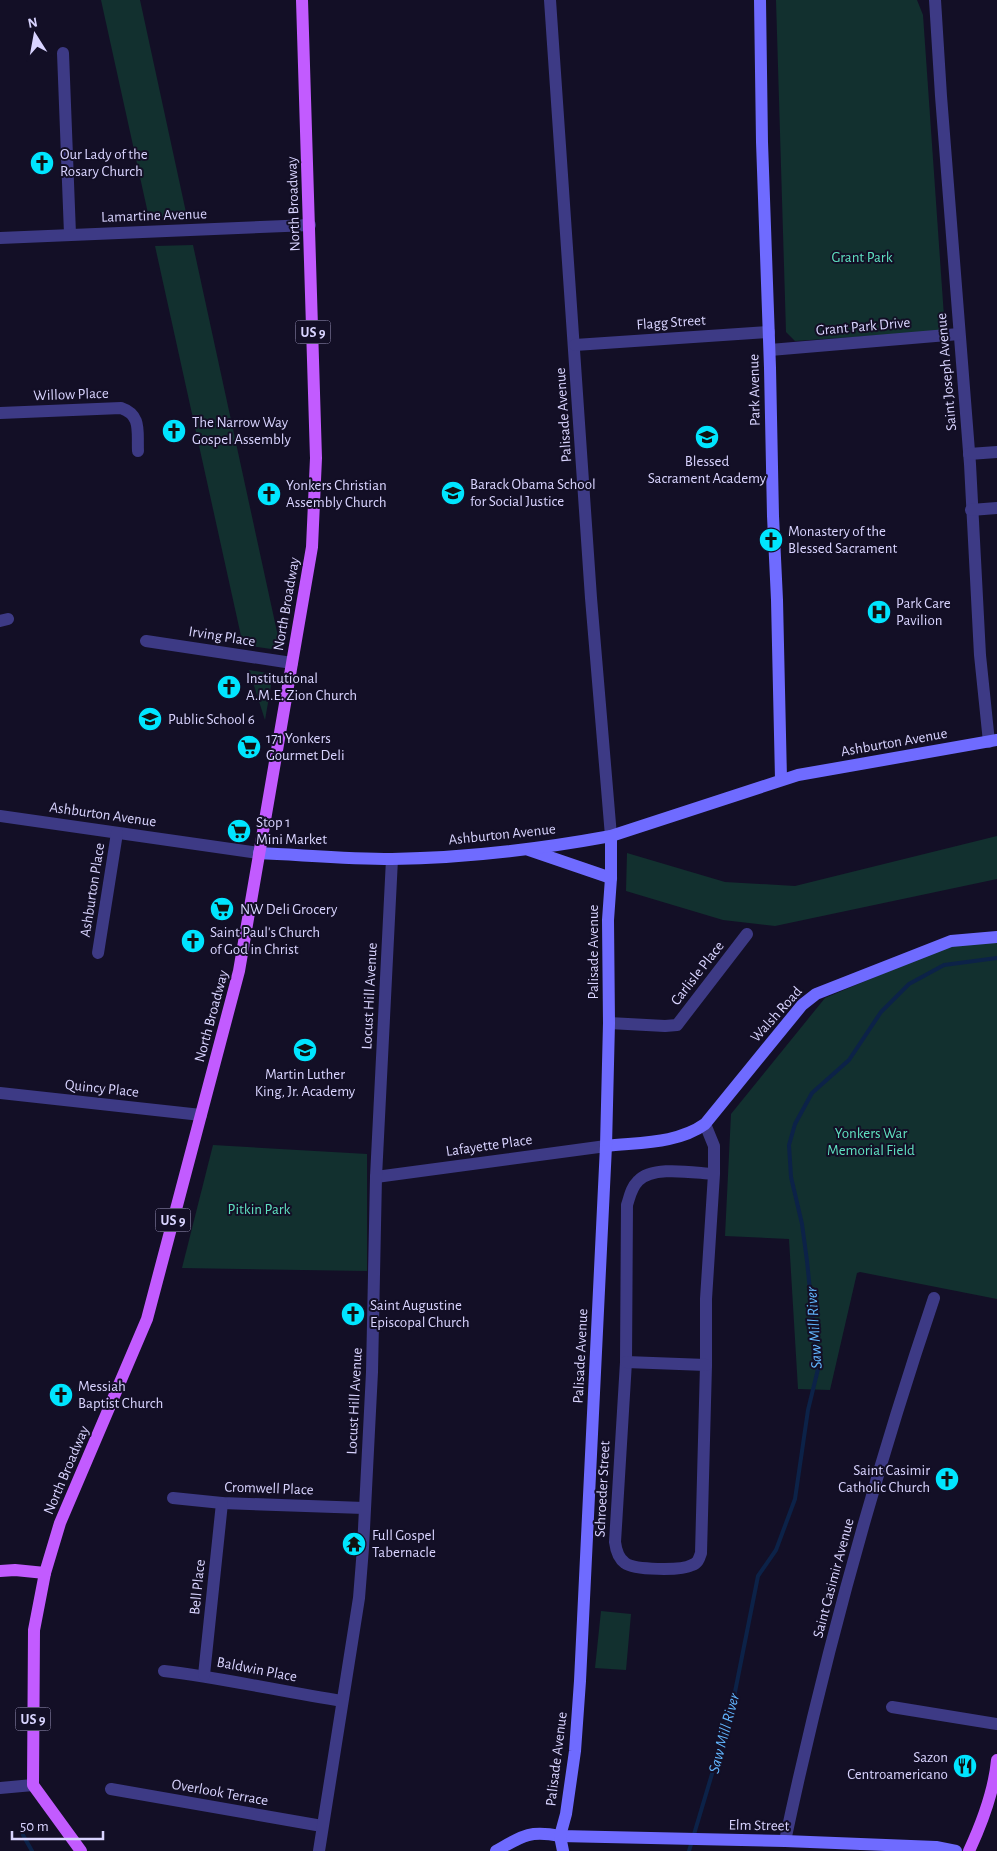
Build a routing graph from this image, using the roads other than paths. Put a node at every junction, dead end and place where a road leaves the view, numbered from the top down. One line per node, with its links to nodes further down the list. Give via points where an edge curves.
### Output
1 (302, 0): 6 (main road, North Broadway / US 9)
2 (550, 0): 11 (street, Palisade Avenue)
3 (760, 0): 9 (street, Park Avenue)
4 (935, 0): 10 (street, Saint Joseph Avenue)
5 (63, 53): 7 (street)
6 (310, 225): 7 (street, Lamartine Avenue); 20 (main road, North Broadway / US 9, via 315,517)
7 (70, 234): 8 (street, Lamartine Avenue)
8 (0, 238)
9 (769, 332): 11 (street, Flagg Street); 12 (street, Park Avenue)
10 (959, 334): 12 (street, Grant Park Drive); 16 (street, Saint Joseph Avenue)
11 (575, 345): 25 (street, Palisade Avenue)
12 (770, 350): 22 (street, Park Avenue)
13 (0, 413): 14 (street, Willow Place, via 121,408 136,417)
14 (138, 451)
15 (997, 452): 16 (street)
16 (968, 454): 18 (street, Saint Joseph Avenue)
17 (997, 508): 18 (street)
18 (971, 510): 21 (street, Saint Joseph Avenue, via 980,655)
19 (146, 641): 20 (street, Irving Place)
20 (292, 663): 27 (main road, North Broadway / US 9)
21 (993, 741): 22 (street, Ashburton Avenue)
22 (781, 779): 25 (street, Ashburton Avenue)
23 (0, 816): 24 (street, Ashburton Avenue)
24 (117, 833): 27 (street, Ashburton Avenue); 32 (street, Ashburton Place)
25 (612, 836): 26 (street, Ashburton Avenue); 29 (street, Palisade Avenue)
26 (527, 849): 28 (street, Ashburton Avenue); 29 (street)
27 (259, 853): 28 (street, Ashburton Avenue); 35 (main road, North Broadway / US 9, via 239,971)
28 (392, 859): 39 (street, Locust Hill Avenue)
29 (611, 878): 33 (street, Palisade Avenue)
30 (747, 934): 33 (street, Carlisle Place, via 677,1025)
31 (997, 937): 36 (street, Walsh Road, via 951,941 816,994 802,1005)
32 (98, 953)
33 (609, 1023): 37 (street, Palisade Avenue)
34 (0, 1093): 35 (street, Quincy Place)
35 (201, 1115): 47 (main road, North Broadway / US 9, via 148,1319 60,1524)
36 (705, 1124): 37 (street, Walsh Road, via 678,1138); 38 (street, Schroeder Street, via 714,1146)
37 (606, 1146): 39 (street, Lafayette Place); 58 (street, Palisade Avenue, via 580,1681 575,1751)
38 (714, 1174): 41 (street, Schroeder Street, via 650,1173 639,1179 631,1190 627,1205); 42 (street, Schroeder Street, via 706,1298)
39 (376, 1177): 45 (street, Locust Hill Avenue, via 372,1372)
40 (934, 1298): 59 (street, Saint Casimir Avenue, via 855,1556)
41 (626, 1362): 42 (street); 42 (street, Schroeder Street, via 615,1542 621,1560 626,1565 640,1567 691,1566 701,1553)
42 (706, 1365)
43 (173, 1498): 44 (street, Cromwell Place)
44 (222, 1503): 45 (street, Cromwell Place); 49 (street, Bell Place)
45 (364, 1508): 50 (street, Locust Hill Avenue, via 359,1598)
46 (0, 1571): 47 (main road)
47 (45, 1573): 54 (main road, North Broadway / US 9, via 34,1630)
48 (164, 1671): 49 (street, Baldwin Place)
49 (204, 1675): 50 (street, Baldwin Place)
50 (342, 1701): 57 (street, Locust Hill Avenue)
51 (892, 1707): 52 (street)
52 (997, 1724)
53 (997, 1760): 65 (main road, via 982,1820)
54 (33, 1785): 55 (street); 60 (main road)
55 (0, 1788)
56 (111, 1789): 57 (street, Overlook Terrace)
57 (322, 1826): 61 (street, Locust Hill Avenue)
58 (560, 1836): 59 (street, Elm Street); 62 (street, via 542,1832 522,1836); 63 (street)
59 (785, 1841): 64 (street, Elm Street, via 936,1847)
60 (81, 1851)
61 (319, 1851)
62 (496, 1851)
63 (564, 1851)
64 (956, 1851)
65 (970, 1851)

